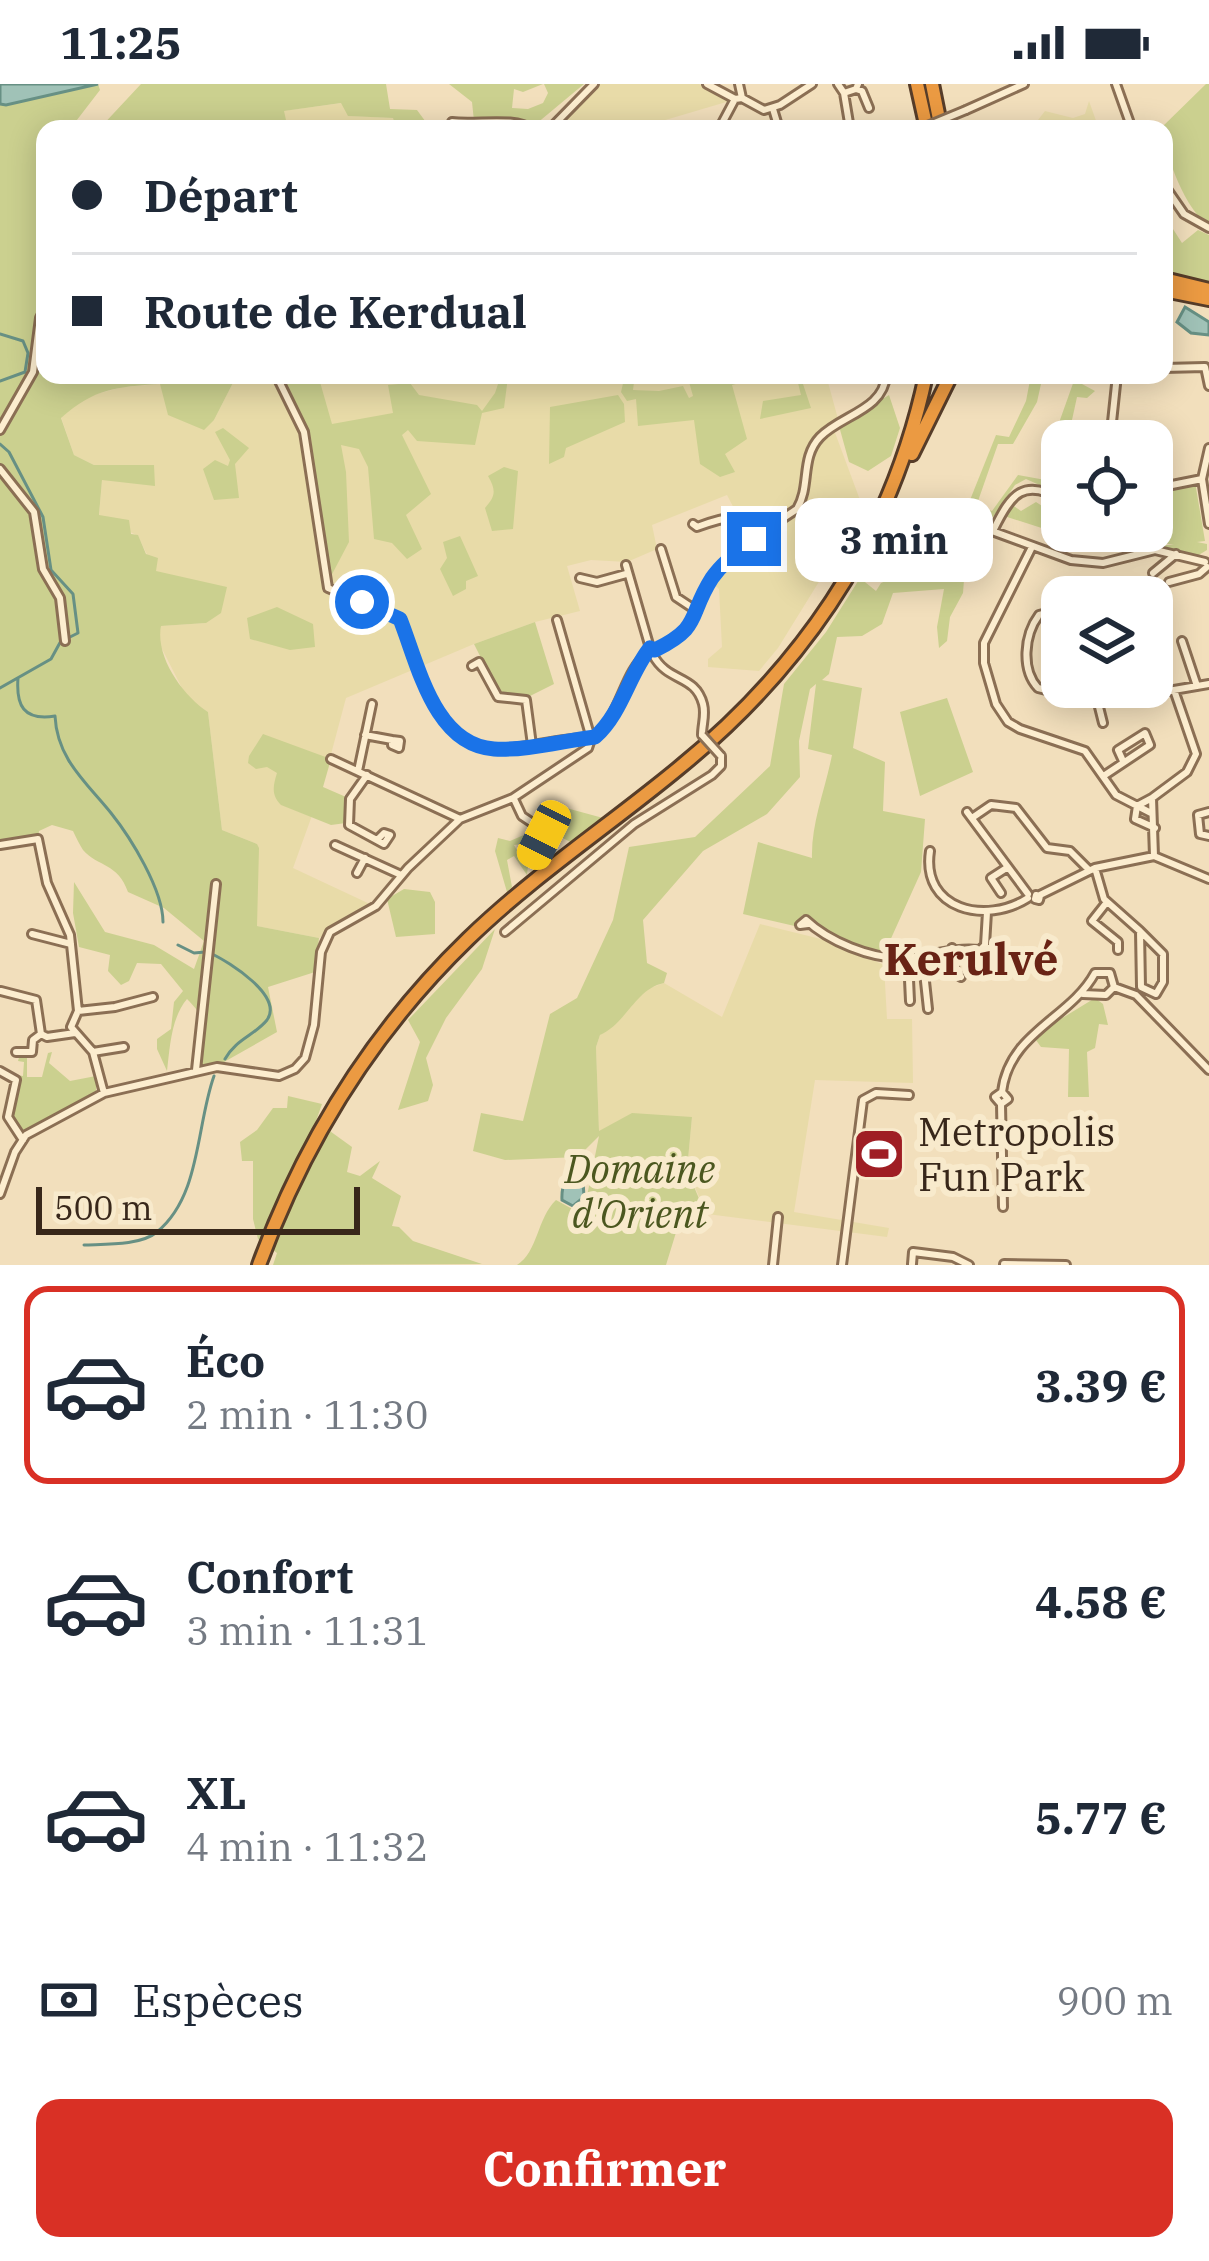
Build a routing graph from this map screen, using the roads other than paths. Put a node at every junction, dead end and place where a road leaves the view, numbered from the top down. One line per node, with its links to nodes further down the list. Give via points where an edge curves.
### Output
1 (594, 84): 15 (street)
2 (707, 84): 12 (street)
3 (739, 84): 12 (street)
4 (812, 84): 14 (street)
5 (838, 84): 11 (street)
6 (921, 84): 19 (highway); 20 (highway)
7 (1024, 84): 10 (street)
8 (1116, 84): 22 (street)
9 (857, 86): 11 (street); 13 (street)
10 (1012, 87): 21 (street, bridge)
11 (844, 93): 18 (street)
12 (739, 99): 14 (street); 16 (street)
13 (869, 107)
14 (773, 109): 17 (street)
15 (559, 120)
16 (724, 120)
17 (776, 120)
18 (848, 120)
19 (927, 120)
20 (927, 120)
21 (946, 120)
22 (1129, 120)
23 (1173, 198): 24 (street)
24 (1209, 228)
25 (1173, 287): 26 (highway)
26 (1207, 292)
27 (36, 350): 37 (street, via 33,373)
28 (1173, 368): 35 (street, via 1204,367)
29 (280, 384): 78 (street, via 306,441 328,588 400,619 438,713 466,739 494,749)
30 (885, 384): 44 (street, via 878,399 812,447)
31 (926, 384): 144 (highway, via 884,508 802,647 729,725 514,897 422,987 331,1112)
32 (927, 384): 39 (highway)
33 (947, 384): 39 (highway)
34 (1116, 384): 36 (street)
35 (1209, 386)
36 (1112, 420)
37 (1, 429)
38 (1209, 450): 41 (street)
39 (912, 454): 144 (highway, via 857,575 782,681 717,746 508,911 407,1015 329,1128)
40 (0, 469): 64 (street, via 34,512)
41 (1202, 479): 42 (street); 45 (street)
42 (1173, 485)
43 (1041, 490): 49 (street, via 1022,491)
44 (797, 508): 46 (street); 49 (street, bridge)
45 (1208, 511): 48 (street)
46 (782, 519): 47 (street, via 760,514); 61 (street, via 723,564)
47 (693, 524)
48 (1209, 524)
49 (994, 529): 50 (street)
50 (1032, 547): 52 (street); 82 (street, via 984,644 991,692 1008,722 1085,752)
51 (662, 549): 61 (street, via 676,597)
52 (1041, 549)
53 (1050, 552): 54 (street, via 1087,562)
54 (1143, 552)
55 (1165, 552): 56 (street)
56 (1176, 554): 57 (street); 58 (street)
57 (1208, 563): 60 (street)
58 (1153, 573)
59 (580, 578): 66 (street, via 597,582 626,570)
60 (1173, 581)
61 (698, 610): 66 (street, via 686,633)
62 (1041, 615): 70 (street, via 1028,635 1028,672)
63 (557, 620): 76 (street)
64 (65, 641)
65 (1182, 641): 69 (street)
66 (651, 651): 76 (street, via 609,724); 109 (street, bridge, via 664,672 699,694 702,735 721,766 634,824)
67 (472, 666): 78 (street, via 479,662 498,698 526,700)
68 (1209, 684): 69 (street)
69 (1197, 686): 71 (street)
70 (1041, 689)
71 (1174, 690): 84 (street, via 1195,760)
72 (372, 704): 75 (street)
73 (1099, 708): 74 (street)
74 (1102, 723)
75 (365, 735): 77 (street); 81 (street)
76 (591, 738): 78 (street); 83 (street, via 588,748)
77 (392, 740)
78 (532, 746)
79 (1150, 746): 82 (street, via 1145,734 1118,750 1123,761)
80 (331, 759): 81 (street)
81 (363, 773): 88 (street); 91 (street, via 349,825)
82 (1105, 775): 85 (street, via 1116,795)
83 (513, 798): 88 (street); 97 (street, via 544,835)
84 (1152, 798): 85 (street); 87 (street)
85 (1137, 806): 87 (street); 89 (street, via 1135,819)
86 (1209, 812): 90 (street, via 1198,815 1200,834)
87 (1151, 813): 89 (street)
88 (460, 818): 101 (street)
89 (1155, 828): 95 (street)
90 (1209, 836)
91 (378, 839)
92 (0, 844): 112 (street, via 38,839)
93 (335, 845): 96 (street)
94 (930, 851): 107 (street, via 940,893 955,906)
95 (1154, 856): 99 (street); 102 (street)
96 (364, 858): 100 (street); 101 (street)
97 (532, 858)
98 (1008, 867): 99 (street, via 970,815 992,805 1016,808 1047,848 1070,851); 104 (street, via 991,878); 105 (street)
99 (1092, 869): 105 (street); 106 (street)
100 (357, 873)
101 (401, 875): 132 (street, via 376,906 324,941 318,1009 296,1069 279,1076 233,1066)
102 (1209, 879)
103 (216, 884): 132 (street)
104 (1001, 893)
105 (1035, 898): 107 (street)
106 (1107, 902): 110 (street); 114 (street, via 1093,921)
107 (987, 912): 113 (street, via 982,949)
108 (808, 924): 116 (street, via 849,946)
109 (505, 932)
110 (1140, 932): 110 (street, via 1141,987 1156,994 1163,954)
111 (32, 934): 112 (street)
112 (70, 944): 126 (street)
113 (952, 948): 115 (street); 117 (street)
114 (1118, 950)
115 (922, 954): 116 (street); 125 (street)
116 (908, 958): 124 (street)
117 (962, 977)
118 (1090, 983): 119 (street, via 1105,970); 121 (street); 122 (street)
119 (1114, 987): 122 (street); 133 (street, via 1136,995)
120 (0, 990): 128 (street, via 36,1000)
121 (1083, 994): 122 (street); 140 (street, via 1030,1035 1005,1070)
122 (1098, 994)
123 (153, 997): 126 (street)
124 (910, 1001)
125 (928, 1010)
126 (78, 1011): 127 (street)
127 (75, 1033): 128 (street); 131 (street)
128 (41, 1034): 130 (street, via 32,1052)
129 (124, 1047): 131 (street)
130 (16, 1052)
131 (92, 1052): 135 (street)
132 (196, 1070): 135 (street)
133 (1209, 1070)
134 (0, 1071): 137 (street, via 16,1079 8,1117)
135 (104, 1093): 137 (street)
136 (909, 1095): 146 (street, via 863,1100)
137 (22, 1140): 138 (street)
138 (4, 1167): 139 (street)
139 (0, 1194)
140 (1003, 1207)
141 (778, 1217): 145 (street)
142 (912, 1264): 147 (street, via 913,1252)
143 (1004, 1264): 148 (street)
144 (263, 1265)
145 (773, 1265)
146 (842, 1265)
147 (969, 1265)
148 (1066, 1265)

